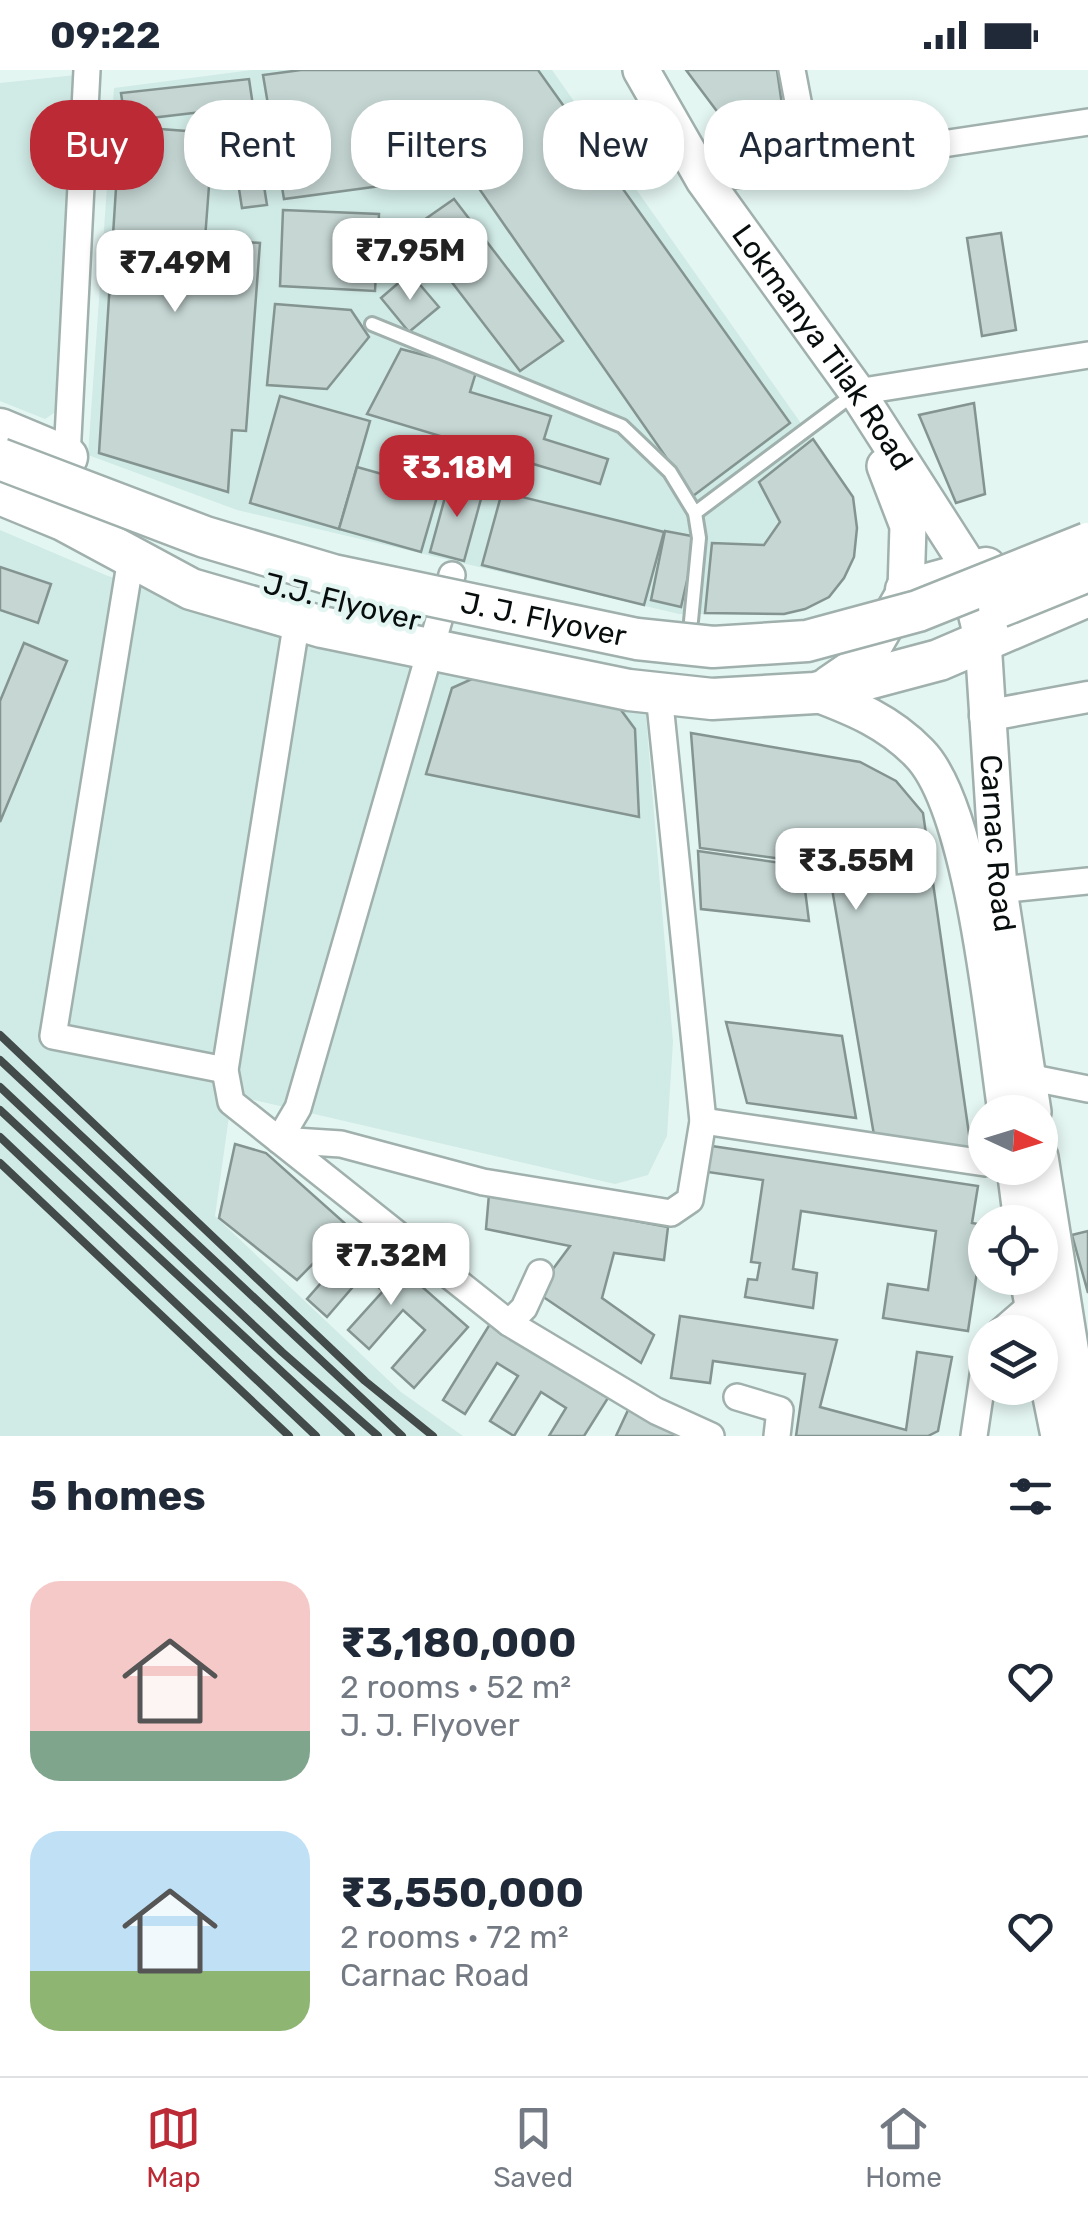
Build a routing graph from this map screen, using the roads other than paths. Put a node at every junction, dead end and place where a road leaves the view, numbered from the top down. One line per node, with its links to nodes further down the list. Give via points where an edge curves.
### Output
1 (87, 70): 13 (street)
2 (641, 70): 7 (main road, Lokmanya Tilak Road)
3 (792, 70): 4 (street)
4 (798, 100)
5 (1088, 122): 6 (street)
6 (950, 143)
7 (704, 180)
8 (711, 190): 11 (main road, Lokmanya Tilak Road)
9 (372, 324): 16 (lane, via 622,426 670,472)
10 (1088, 355): 11 (street)
11 (857, 392): 16 (lane); 21 (main road, Lokmanya Tilak Road); 23 (main road, via 908,526)
12 (0, 429): 13 (main road)
13 (67, 457)
14 (0, 459): 18 (main road, J. J. Flyover, bridge, via 205,537 334,575 637,639 713,647 807,641 918,612)
15 (0, 494): 19 (main road)
16 (695, 513): 26 (lane)
17 (1088, 531): 21 (main road)
18 (1088, 542)
19 (123, 548): 20 (main road, J.J. Flyover, bridge, via 326,602 633,667 712,675 812,669 927,638); 25 (main road, via 191,589); 35 (street, via 53,1036)
20 (1088, 571)
21 (974, 573): 23 (main road); 27 (main road, Carnac Road)
22 (452, 575): 28 (street)
23 (906, 590): 29 (main road, via 868,658)
24 (1088, 596): 27 (main road)
25 (297, 620): 28 (main road); 35 (street)
26 (691, 622)
27 (982, 642): 29 (main road); 32 (main road, Carnac Road)
28 (433, 649): 30 (main road); 41 (street, via 298,1108)
29 (815, 693): 30 (main road, via 712,699); 38 (main road, Carnac Road, via 878,718 923,756 955,818)
30 (659, 694): 40 (street)
31 (1088, 697): 32 (street)
32 (985, 716): 34 (main road, Carnac Road)
33 (1088, 881): 34 (street)
34 (999, 890): 36 (main road, Carnac Road)
35 (225, 1070): 41 (street, via 231,1102)
36 (1028, 1077): 37 (street); 39 (main road, Carnac Road)
37 (1088, 1089)
38 (1003, 1095)
39 (1031, 1095)
40 (702, 1122): 41 (street, via 690,1200 671,1213 483,1182 342,1144); 42 (street)
41 (279, 1140): 46 (street)
42 (968, 1161)
43 (1042, 1185): 45 (main road)
44 (540, 1273): 46 (street)
45 (1050, 1308): 54 (main road)
46 (510, 1323): 50 (street, via 656,1412)
47 (737, 1397): 51 (street, via 780,1410)
48 (979, 1405): 52 (street)
49 (1053, 1405): 53 (main road)
50 (711, 1436)
51 (778, 1436)
52 (974, 1436)
53 (1059, 1436)
54 (1084, 1436)

